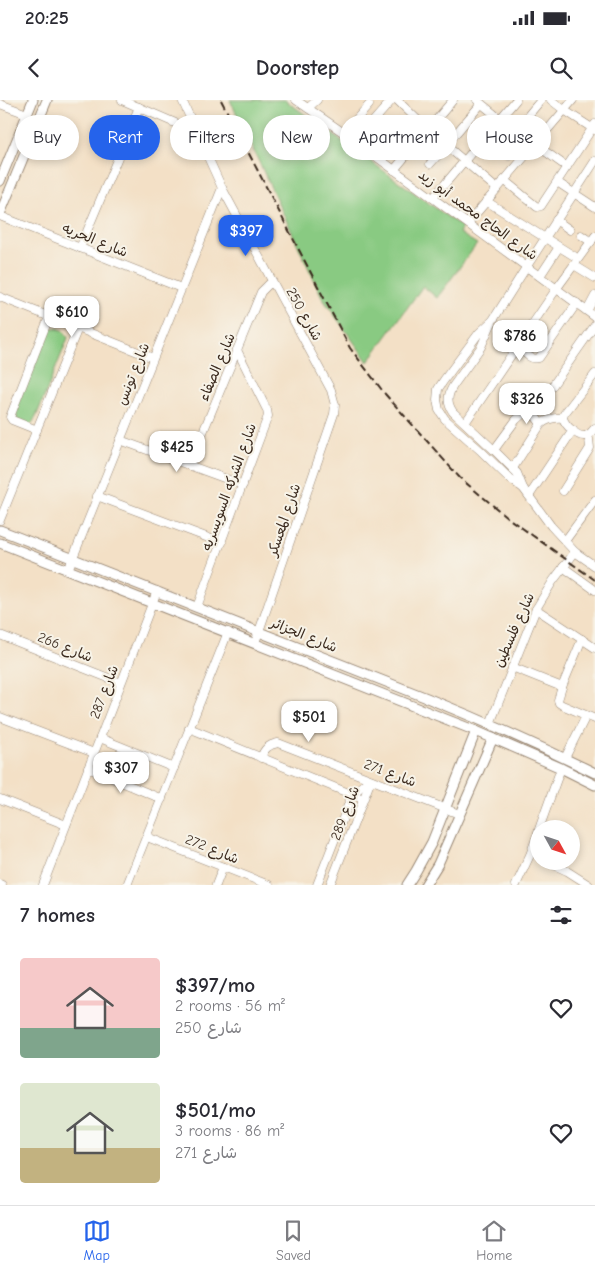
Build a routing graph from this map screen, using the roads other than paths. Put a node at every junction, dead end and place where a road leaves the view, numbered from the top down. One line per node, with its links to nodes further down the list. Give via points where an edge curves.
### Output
1 (33, 100): 20 (street)
2 (46, 100): 57 (street)
3 (122, 100): 17 (street)
4 (182, 100): 21 (street, شارع 250)
5 (296, 100): 18 (street, شارع الحاج محمد أبو زيد)
6 (317, 100): 18 (street)
7 (392, 100): 23 (street)
8 (397, 100): 24 (street)
9 (454, 100): 25 (street)
10 (516, 100): 27 (street)
11 (541, 100): 28 (street)
12 (553, 100): 19 (street)
13 (573, 100): 19 (street)
14 (483, 102): 26 (street); 33 (street)
15 (0, 104): 20 (street)
16 (369, 105): 22 (street)
17 (139, 107): 29 (street); 65 (street)
18 (308, 108): 32 (street, شارع الحاج محمد أبو زيد)
19 (564, 110): 30 (street); 31 (street)
20 (27, 114): 46 (street)
21 (189, 115)
22 (360, 115)
23 (379, 115)
24 (412, 115)
25 (441, 115)
26 (496, 115)
27 (503, 115)
28 (528, 115)
29 (170, 121)
30 (551, 125)
31 (594, 127): 45 (street)
32 (340, 130)
33 (457, 133)
34 (457, 155): 42 (street)
35 (551, 156): 45 (street)
36 (467, 158): 42 (street)
37 (209, 160): 51 (street, شارع 250)
38 (380, 160): 47 (street, شارع الحاج محمد أبو زيد)
39 (402, 160): 47 (street)
40 (434, 160): 44 (street)
41 (521, 160): 48 (street)
42 (464, 161): 52 (street); 54 (street)
43 (595, 162): 53 (street)
44 (430, 164)
45 (567, 167): 50 (street)
46 (3, 168): 49 (street)
47 (394, 170): 54 (street, شارع الحاج محمد أبو زيد)
48 (504, 180): 50 (street, via 539,207); 52 (street)
49 (0, 181)
50 (557, 182): 53 (street)
51 (222, 188): 70 (street, شارع 250); 71 (street, شارع تونس)
52 (497, 189): 55 (street)
53 (574, 193): 56 (street); 58 (street)
54 (433, 198): 59 (street, شارع الحاج محمد أبو زيد)
55 (486, 201): 59 (street); 62 (street)
56 (595, 207)
57 (0, 215): 65 (street, شارع الحريه)
58 (556, 220): 60 (street); 62 (street)
59 (468, 223): 67 (street, شارع الحاج محمد أبو زيد)
60 (570, 230)
61 (581, 235): 63 (street)
62 (545, 238): 64 (street); 67 (street)
63 (593, 239): 66 (street)
64 (560, 247): 66 (street); 68 (street)
65 (80, 248): 71 (street, شارع الحريه)
66 (574, 260): 69 (street); 72 (street)
67 (526, 266): 68 (street, شارع الحاج محمد أبو زيد); 79 (street)
68 (540, 276): 72 (street, شارع الحاج محمد أبو زيد)
69 (595, 278)
70 (273, 284): 83 (street, شارع الصفاء, via 261,292); 86 (street, شارع 250, via 331,390)
71 (181, 288): 84 (street, شارع تونس)
72 (557, 288): 75 (street, شارع الحاج محمد أبو زيد); 82 (street)
73 (595, 296): 76 (street)
74 (0, 297): 77 (street)
75 (577, 303): 76 (street, شارع الحاج محمد أبو زيد); 82 (street, via 539,358 530,358)
76 (587, 311): 78 (street, شارع الحاج محمد أبو زيد)
77 (49, 317): 81 (street); 92 (street, via 10,417)
78 (595, 317)
79 (494, 320): 89 (street, via 481,347 449,392 448,400 453,412); 100 (street, via 479,333 444,380 438,389 437,400 445,419)
80 (595, 325): 87 (street, via 539,405)
81 (78, 328): 84 (street); 92 (street)
82 (518, 345): 89 (street)
83 (237, 350): 97 (street, شارع الصفاء); 99 (street, شارع الشركه السويسريه, via 268,416)
84 (153, 358): 95 (street, شارع تونس)
85 (595, 374): 88 (street)
86 (335, 406): 121 (street, شارع المعسكر)
87 (530, 409): 90 (street); 96 (street, via 520,415)
88 (563, 418): 90 (street, via 555,417); 93 (street)
89 (465, 423): 96 (street)
90 (541, 424): 98 (street)
91 (595, 428): 94 (street)
92 (37, 430): 105 (street)
93 (573, 430): 94 (street); 103 (street)
94 (586, 436): 101 (street, via 590,448)
95 (120, 440): 97 (street); 102 (street, شارع تونس)
96 (494, 450): 98 (street)
97 (189, 466): 99 (street)
98 (513, 468): 100 (street)
99 (243, 486): 108 (street, شارع الشركه السويسريه)
100 (523, 488): 103 (street)
101 (563, 491)
102 (97, 496): 108 (street); 111 (street, شارع تونس)
103 (529, 496): 107 (street)
104 (595, 500): 107 (street)
105 (0, 520)
106 (0, 530): 111 (street, شارع الجزائر)
107 (564, 541): 110 (street)
108 (222, 542): 118 (street, شارع الشركه السويسريه)
109 (0, 543): 114 (street, شارع الجزائر)
110 (575, 552): 112 (street); 113 (street, شارع فلسطين)
111 (72, 558): 114 (street, شارع تونس); 116 (street, شارع الجزائر)
112 (595, 566)
113 (563, 567): 115 (street); 119 (street, شارع فلسطين)
114 (68, 570): 117 (street, شارع الجزائر)
115 (595, 590)
116 (157, 592): 117 (street, شارع 287); 118 (street, شارع الجزائر)
117 (152, 604): 120 (street, شارع الجزائر); 130 (street, شارع 287)
118 (197, 608): 121 (street, شارع الجزائر)
119 (536, 608): 123 (street); 128 (street, شارع فلسطين)
120 (228, 632): 124 (street, شارع الجزائر); 137 (street)
121 (258, 632): 124 (street, شارع المعسكر); 125 (street, شارع الجزائر)
122 (0, 635): 130 (street, شارع 266)
123 (582, 639): 126 (street); 132 (street)
124 (254, 643): 127 (street, شارع الجزائر)
125 (291, 644): 127 (street); 129 (street, شارع الجزائر)
126 (595, 648)
127 (287, 656): 131 (street, شارع الجزائر)
128 (512, 668): 132 (street); 136 (street, شارع فلسطين)
129 (359, 671): 131 (street); 136 (street, شارع الجزائر)
130 (121, 683): 139 (street, شارع 287)
131 (354, 683): 138 (street, شارع الجزائر)
132 (562, 687): 133 (street, via 559,702)
133 (586, 716): 135 (street); 143 (street)
134 (0, 717): 141 (street)
135 (595, 719)
136 (490, 724): 143 (street, شارع الجزائر)
137 (189, 728): 142 (street); 145 (street)
138 (476, 731): 140 (street, شارع الجزائر); 154 (street)
139 (100, 738): 141 (street, شارع 287); 145 (street)
140 (493, 738): 146 (street, شارع الجزائر); 155 (street)
141 (94, 753): 144 (street, شارع 287)
142 (261, 758): 148 (street, شارع 271, via 267,747 278,743); 150 (street)
143 (565, 758): 147 (street, شارع الجزائر)
144 (88, 768): 152 (street); 157 (street, شارع 287)
145 (174, 768): 152 (street)
146 (561, 768): 149 (street, شارع الجزائر); 156 (street)
147 (595, 774)
148 (371, 780): 150 (street, شارع 289); 153 (street, شارع 289); 154 (street, شارع 271)
149 (595, 785)
150 (352, 795): 153 (street); 167 (street, شارع 289)
151 (0, 799): 157 (street)
152 (162, 799): 158 (street)
153 (364, 800): 168 (street, شارع 289)
154 (445, 808): 155 (street, شارع 271); 169 (street, via 425,857)
155 (459, 814): 162 (street)
156 (542, 820)
157 (66, 825): 163 (street, شارع 287)
158 (147, 837): 160 (street, شارع 272); 164 (street)
159 (530, 854): 170 (street)
160 (223, 867): 165 (street); 166 (street, شارع 272)
161 (565, 870): 171 (street)
162 (429, 884)
163 (43, 885)
164 (127, 885)
165 (216, 885)
166 (269, 885)
167 (317, 885)
168 (330, 885)
169 (407, 885)
170 (516, 885)
171 (589, 885)

